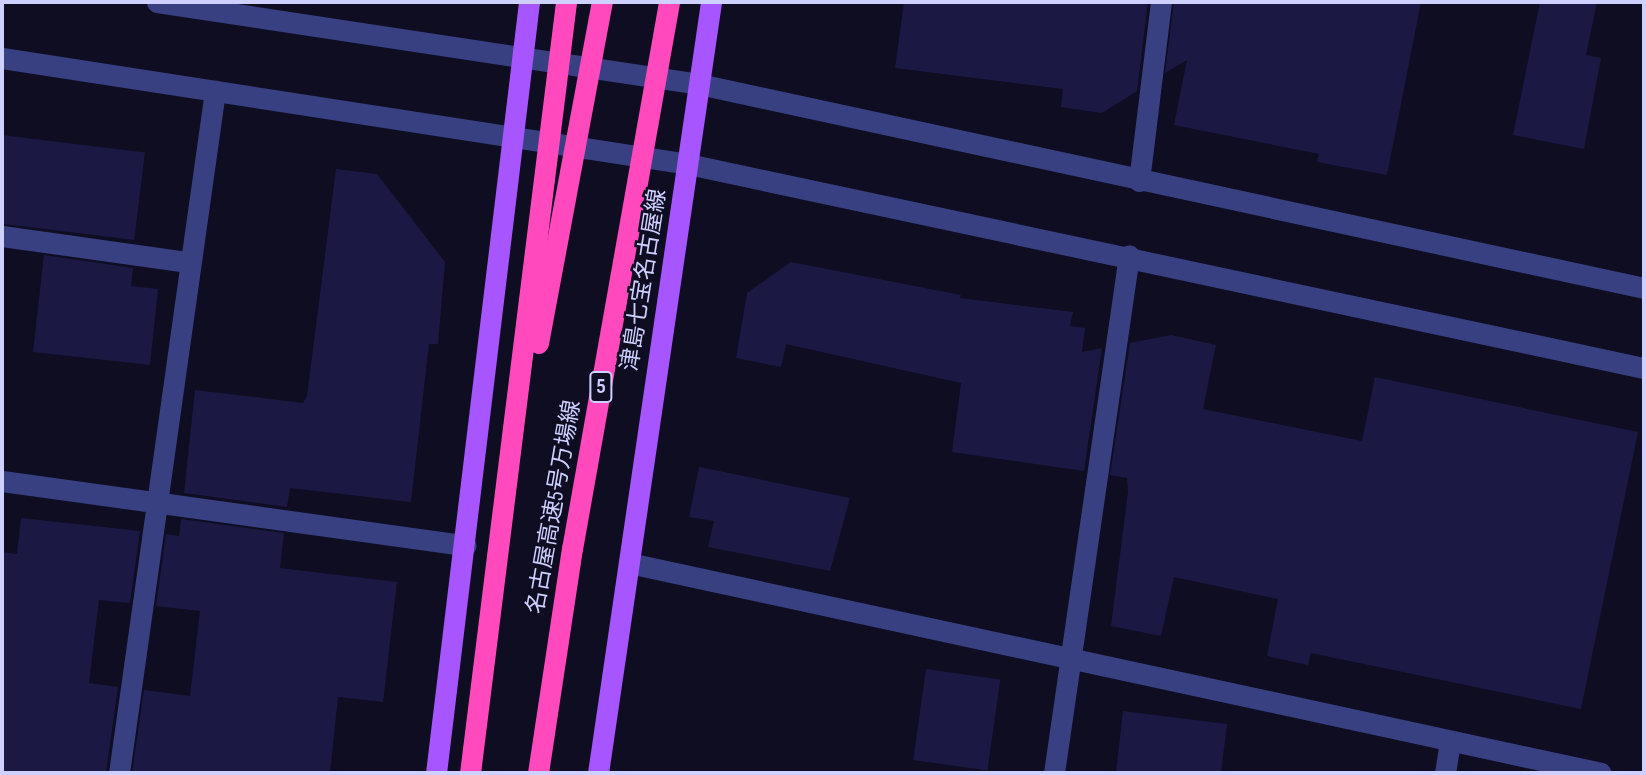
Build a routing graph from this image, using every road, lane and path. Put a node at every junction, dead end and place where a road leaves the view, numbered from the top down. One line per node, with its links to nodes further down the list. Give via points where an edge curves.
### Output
1 (157, 2): 9 (street)
2 (529, 2): 9 (main road)
3 (566, 2): 22 (highway, 名古屋高速5号万場線, bridge)
4 (602, 2): 22 (highway, bridge)
5 (669, 2): 30 (highway, 名古屋高速5号万場線 / 5, bridge, via 572,549)
6 (711, 2): 10 (main road, 津島七宝名古屋線)
7 (1161, 2): 14 (street)
8 (2, 58): 11 (street)
9 (523, 58): 10 (street); 12 (main road)
10 (699, 84): 13 (main road, 津島七宝名古屋線); 14 (street)
11 (215, 91): 12 (street); 17 (street)
12 (515, 138): 13 (street); 23 (main road)
13 (688, 164): 16 (street); 24 (main road, 津島七宝名古屋線)
14 (1139, 181): 18 (street)
15 (2, 236): 17 (street)
16 (1129, 256): 19 (street); 25 (street)
17 (188, 262): 21 (street)
18 (1644, 288)
19 (1644, 368)
20 (2, 481): 21 (street)
21 (157, 502): 23 (street); 27 (street)
22 (502, 530): 29 (highway, 名古屋高速5号万場線, bridge)
23 (467, 545): 28 (main road)
24 (629, 563): 25 (street); 31 (main road, 津島七宝名古屋線)
25 (1068, 661): 26 (street); 32 (street)
26 (1450, 741): 33 (street); 34 (street)
27 (119, 773)
28 (436, 773)
29 (470, 773)
30 (538, 773)
31 (598, 773)
32 (1054, 773)
33 (1445, 773)
34 (1601, 773)

